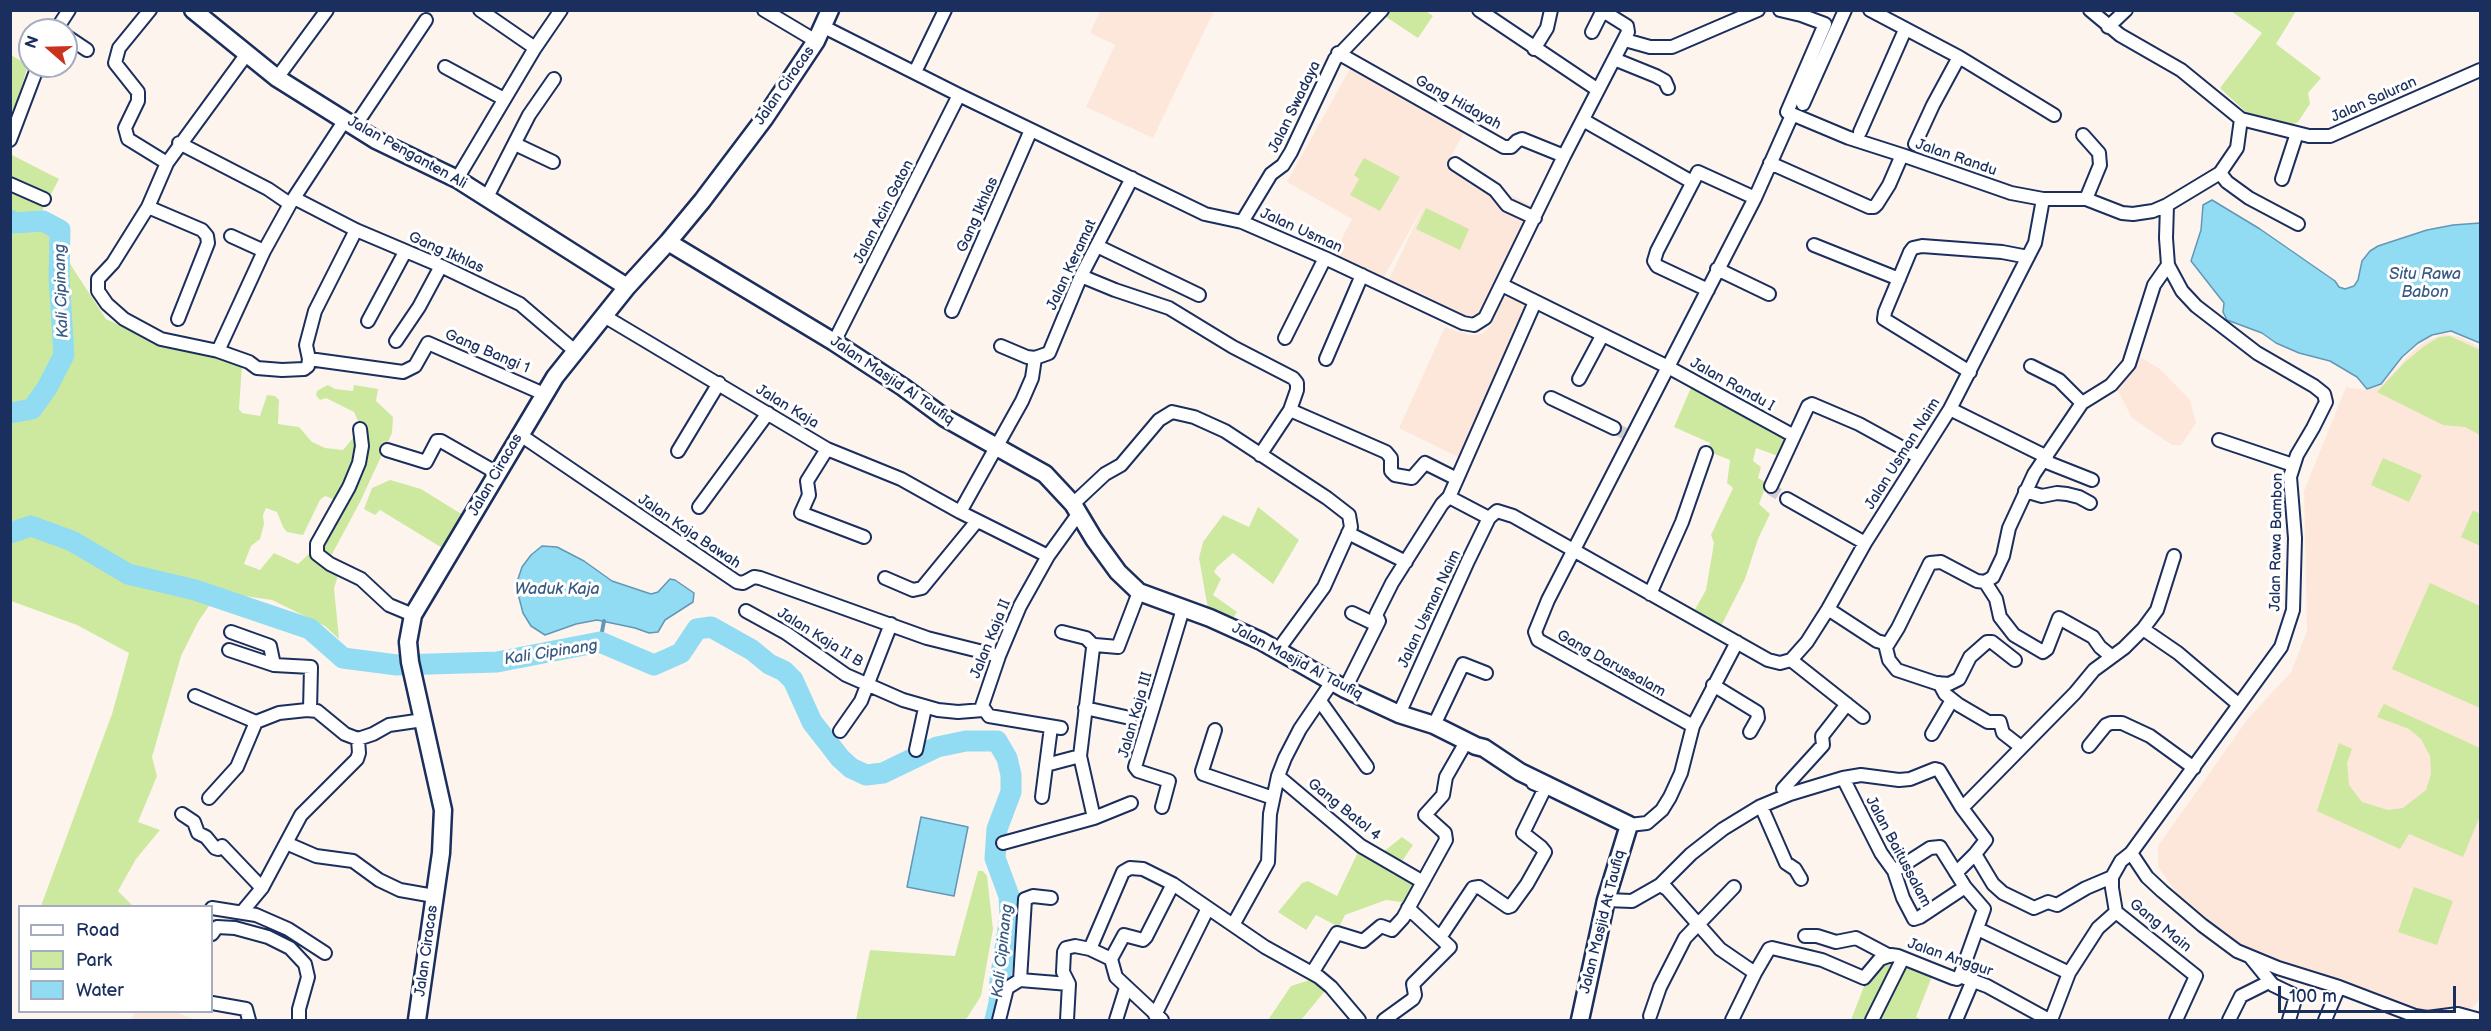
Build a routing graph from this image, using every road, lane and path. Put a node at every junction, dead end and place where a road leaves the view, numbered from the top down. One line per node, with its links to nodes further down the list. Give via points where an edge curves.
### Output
1 (150, 10): 60 (street, via 119,48 115,63 138,92 138,101 125,128 128,140)
2 (193, 10): 30 (street, Jalan Penganten Ali)
3 (327, 10): 37 (street)
4 (480, 10): 26 (street)
5 (561, 10): 26 (street)
6 (764, 10): 23 (street, Jalan Usman)
7 (830, 10): 23 (street, Jalan Ciracas)
8 (945, 10): 35 (street)
9 (1382, 10): 29 (street, Jalan Swadaya)
10 (1479, 10): 27 (street)
11 (1551, 10): 27 (street, via 1547,28)
12 (1758, 10): 24 (street, via 1672,47 1650,47)
13 (1780, 10): 44 (street, via 1825,24 1787,112)
14 (1845, 10): 43 (street)
15 (1870, 10): 21 (street)
16 (2090, 10): 20 (street)
17 (2126, 10): 20 (street)
18 (1603, 11): 22 (street); 24 (street, via 1627,27)
19 (426, 20): 48 (street)
20 (2108, 27): 46 (street, via 2181,70)
21 (1905, 30): 31 (street); 50 (street)
22 (1592, 32)
23 (820, 34): 35 (street, Jalan Usman); 82 (street, Jalan Ciracas, via 764,119)
24 (1627, 36): 32 (street, Jalan Usman)
25 (78, 44): 28 (street)
26 (535, 48): 42 (street)
27 (1534, 49): 40 (street)
28 (87, 50)
29 (1338, 53): 58 (street, Gang Hidayah, via 1504,147 1522,139); 78 (street, Jalan Swadaya, via 1283,165 1271,174)
30 (246, 55): 37 (street, Jalan Penganten Ali); 54 (street)
31 (1959, 57): 45 (street); 56 (street)
32 (1614, 59): 39 (street, via 1656,76); 40 (street, Jalan Usman)
33 (445, 67): 42 (street)
34 (2481, 70): 51 (street, Jalan Saluran, via 2339,133 2318,137)
35 (915, 72): 41 (street, Jalan Usman)
36 (33, 78): 53 (street)
37 (277, 78): 48 (street, Jalan Penganten Ali)
38 (554, 78): 55 (street)
39 (1668, 88)
40 (1598, 90): 47 (street, Jalan Usman)
41 (959, 95): 49 (street, Jalan Usman); 108 (street, Jalan Acin Gaton)
42 (504, 99): 65 (street)
43 (1803, 104)
44 (1792, 115): 57 (street); 61 (street)
45 (2054, 115)
46 (2241, 119): 51 (street, Jalan Saluran); 63 (street, via 2237,148)
47 (1583, 120): 58 (street, Jalan Usman); 67 (street)
48 (350, 123): 65 (street, Jalan Penganten Ali, via 376,140); 74 (street)
49 (1031, 130): 64 (street, Jalan Usman); 101 (street, Gang Ikhlas)
50 (1860, 132)
51 (2297, 133): 66 (street)
52 (2083, 135): 72 (street, via 2099,153 2100,165)
53 (10, 140)
54 (179, 143): 60 (street); 74 (street, Gang Ikhlas)
55 (515, 144): 59 (street); 70 (street)
56 (1915, 144)
57 (1902, 155): 61 (street, Jalan Randu, via 1874,207); 71 (street, Jalan Randu, via 2011,193)
58 (1564, 156): 77 (street, Jalan Usman)
59 (553, 162)
60 (166, 163): 76 (street)
61 (1770, 163): 69 (street)
62 (1455, 164): 77 (street, via 1495,190 1507,204)
63 (2220, 173): 75 (street); 79 (street, via 2249,198)
64 (1132, 178): 78 (street, Jalan Usman, via 1205,214); 84 (street, Jalan Keramat)
65 (457, 179): 70 (street, Jalan Penganten Ali)
66 (2282, 179)
67 (1692, 182): 69 (street, via 1698,172); 97 (street, via 1654,261)
68 (10, 184): 73 (street)
69 (1755, 198): 91 (street)
70 (486, 199): 96 (street, Jalan Penganten Ali)
71 (2043, 199): 72 (street, Jalan Randu); 87 (street, Jalan Usman Naim)
72 (2086, 199): 75 (street, Jalan Randu, via 2133,214)
73 (44, 200)
74 (292, 201): 80 (street, Gang Ikhlas); 85 (street)
75 (2167, 205): 89 (street, Jalan Rawa Bambon)
76 (148, 207): 103 (street, via 202,230 207,236 208,243); 110 (street, via 122,250 98,279 97,289 107,304 143,331 168,342)
77 (1535, 218): 95 (street, Jalan Usman)
78 (1242, 222): 88 (street, Jalan Usman)
79 (2298, 224)
80 (356, 230): 86 (street, Gang Ikhlas); 113 (street, via 319,302 306,345)
81 (231, 236): 85 (street)
82 (668, 242): 96 (street, Jalan Ciracas); 108 (street, Jalan Masjid Al Taufiq)
83 (1814, 245): 94 (street)
84 (1097, 246): 93 (street, Jalan Keramat); 99 (street)
85 (264, 251): 110 (street)
86 (405, 252): 90 (street, Gang Ikhlas); 104 (street)
87 (2028, 257): 94 (street, via 1980,249 1916,246); 117 (street, Jalan Usman Naim)
88 (1325, 258): 92 (street, Jalan Usman); 106 (street)
89 (2168, 265): 122 (street, via 2154,285 2128,364 2111,386); 139 (street, Jalan Rawa Bambon, via 2181,291 2203,312 2257,353 2324,394 2325,406)
90 (441, 266): 107 (street); 111 (street, Gang Ikhlas, via 524,307)
91 (1717, 269): 97 (street); 98 (street)
92 (1362, 275): 95 (street, Jalan Usman, via 1470,325 1485,318); 114 (street)
93 (1081, 276): 112 (street, Jalan Keramat, via 1053,348); 124 (street, via 1169,308 1233,347 1285,372 1297,383)
94 (1899, 279): 117 (street, via 1885,312 1886,322)
95 (1502, 285): 100 (street)
96 (627, 286): 102 (street, Jalan Ciracas)
97 (1708, 290): 116 (street)
98 (1769, 294)
99 (1199, 295)
100 (1535, 302): 105 (street); 141 (street)
101 (952, 311)
102 (604, 316): 111 (street, Jalan Ciracas); 119 (street, Jalan Kaja)
103 (178, 319)
104 (368, 321)
105 (1602, 336): 116 (street); 118 (street)
106 (1285, 338)
107 (396, 341)
108 (834, 342): 131 (street, Jalan Masjid Al Taufiq, via 945,418)
109 (1001, 346): 112 (street)
110 (218, 351): 113 (street, via 256,368 306,368)
111 (575, 351): 120 (street, Jalan Ciracas)
112 (1035, 358): 131 (street, via 1022,401)
113 (309, 359): 120 (street, Gang Bangi 1, via 403,372 415,366 421,352 431,344)
114 (1326, 359)
115 (2031, 366): 122 (street, via 2059,380)
116 (1668, 367): 129 (street, Jalan Randu I); 156 (street, Jalan Randu I, via 1630,435)
117 (1970, 372): 123 (street, Jalan Usman Naim)
118 (1579, 379)
119 (719, 383): 125 (street, Jalan Kaja); 134 (street)
120 (544, 394): 128 (street, Jalan Ciracas)
121 (1551, 398): 126 (street)
122 (2082, 403): 138 (street)
123 (1950, 409): 137 (street, Jalan Usman Naim); 138 (street)
124 (1290, 410): 136 (street); 141 (street, via 1386,452 1395,475 1412,478 1425,463)
125 (768, 413): 132 (street, Jalan Kaja); 148 (street)
126 (1614, 428)
127 (360, 429): 168 (street, via 359,463 317,544 317,554 361,579 388,605)
128 (519, 434): 140 (street, Jalan Ciracas); 169 (street, Jalan Kaja Bawah, via 737,582 760,578)
129 (1794, 436): 137 (street, via 1809,406 1815,404); 143 (street)
130 (2218, 440): 139 (street)
131 (996, 446): 149 (street, Jalan Masjid Al Taufiq, via 1045,474); 150 (street)
132 (827, 449): 150 (street, Jalan Kaja, via 901,479); 154 (street, via 807,481 808,495 801,513)
133 (387, 450): 140 (street, via 426,462 437,441 441,441)
134 (678, 451)
135 (1706, 453): 163 (street, via 1682,522)
136 (1260, 455): 149 (street, Jalan Kaja II, via 1226,430 1172,412 1159,420 1122,465 1106,474); 153 (street, via 1349,515 1352,520)
137 (1919, 457): 155 (street, Jalan Usman Naim)
138 (2045, 459): 142 (street); 144 (street)
139 (2293, 465): 193 (street, Jalan Rawa Bambon, via 2295,538 2290,622 2281,647)
140 (496, 473): 168 (street, Jalan Ciracas)
141 (1456, 479): 145 (street)
142 (2092, 480)
143 (1771, 486)
144 (2025, 491): 147 (street, via 2067,494); 161 (street, via 1996,571)
145 (1449, 497): 151 (street); 159 (street)
146 (1787, 499): 155 (street)
147 (2090, 503)
148 (699, 507)
149 (1076, 509): 157 (street, Jalan Kaja II); 162 (street, Jalan Masjid Al Taufiq, via 1104,555)
150 (960, 512): 152 (street, Jalan Kaja)
151 (1489, 518): 156 (street, via 1502,511); 198 (street, Jalan Usman Naim)
152 (977, 521): 157 (street, Jalan Kaja); 160 (street, via 922,588 913,590)
153 (1348, 533): 159 (street); 178 (street, via 1324,587)
154 (864, 537)
155 (1865, 543): 165 (street, Jalan Usman Naim)
156 (1574, 552): 163 (street); 204 (street, Gang Darussalam, via 1548,600 1536,637)
157 (1048, 556): 179 (street, Jalan Kaja II, via 1020,606)
158 (2174, 556): 171 (street, via 2157,610)
159 (1406, 562): 170 (street, via 1381,605)
160 (885, 578)
161 (1985, 582): 175 (street, via 1973,580 1941,562 1930,563 1891,641); 180 (street, via 1996,599 2000,617 2014,635 2043,652 2059,618 2093,637)
162 (1139, 592): 164 (street, Jalan Masjid Al Taufiq); 176 (street, via 1118,647)
163 (1650, 594): 174 (street)
164 (1183, 609): 178 (street, Jalan Masjid Al Taufiq); 226 (street, Jalan Kaja III, via 1135,767 1168,781)
165 (1828, 609): 175 (street); 181 (street, Jalan Usman Naim)
166 (746, 611): 186 (street, Jalan Kaja II B, via 786,633 846,675)
167 (1352, 613): 170 (street)
168 (413, 615): 201 (street, Jalan Ciracas, via 408,649)
169 (891, 624): 179 (street, Jalan Kaja Bawah); 186 (street)
170 (1377, 625): 188 (street)
171 (2144, 630): 180 (street); 193 (street)
172 (231, 632): 183 (street, via 270,646)
173 (1062, 632): 176 (street, via 1086,638)
174 (1737, 642): 181 (street, via 1774,662); 187 (street)
175 (1885, 644): 185 (street, via 1889,660 1897,670)
176 (1094, 646): 195 (street)
177 (229, 650): 183 (street)
178 (1278, 650): 188 (street, Jalan Masjid Al Taufiq)
179 (999, 656): 197 (street, Jalan Kaja II)
180 (2111, 656): 212 (street)
181 (1791, 660): 192 (street)
182 (2015, 660): 185 (street, via 1987,642 1970,657 1959,679)
183 (274, 665): 196 (street, via 311,667)
184 (1486, 673): 203 (street, via 1463,664)
185 (1939, 683): 190 (street)
186 (869, 685): 194 (street, Jalan Kaja II B); 206 (street)
187 (1713, 685): 204 (street); 207 (street, via 1757,712)
188 (1338, 686): 191 (street); 198 (street, Jalan Masjid Al Taufiq)
189 (195, 696): 202 (street)
190 (1952, 700): 208 (street); 212 (street, via 1988,722 2000,722 2003,733)
191 (1320, 701): 216 (street); 218 (street, via 1300,729)
192 (1847, 704): 199 (street); 220 (street, via 1822,736 1823,745)
193 (2238, 704): 217 (street, Jalan Rawa Bambon)
194 (925, 708): 197 (street, Jalan Kaja II B); 213 (street)
195 (1085, 708): 200 (street); 214 (street)
196 (310, 710): 202 (street, via 279,713); 209 (street, via 321,713 345,734)
197 (983, 710): 215 (street, via 989,716 1056,727)
198 (1399, 714): 203 (street, Jalan Masjid Al Taufiq)
199 (1863, 717)
200 (1130, 718)
201 (423, 720): 209 (street, via 389,725); 245 (street, Jalan Ciracas, via 443,810)
202 (256, 722): 222 (street, via 237,767)
203 (1434, 725): 210 (street, Jalan Masjid Al Taufiq)
204 (1693, 726): 230 (street, via 1670,798 1647,823)
205 (1215, 730): 223 (street, via 1203,774)
206 (840, 731)
207 (1750, 732)
208 (1932, 734)
209 (358, 738): 231 (street, via 357,759 301,815)
210 (1471, 744): 230 (street, Jalan Masjid Al Taufiq); 239 (street, via 1446,777 1443,795 1425,815 1446,837); 257 (street, via 1518,776 1545,788 1522,833 1545,852 1511,906 1506,907 1475,887)
211 (2090, 746): 217 (street, via 2106,725 2122,723 2150,736)
212 (2021, 747): 227 (street)
213 (916, 750)
214 (1080, 756): 215 (street); 229 (street)
215 (1046, 765): 221 (street)
216 (1367, 767)
217 (2194, 768): 233 (street, Jalan Rawa Bambon)
218 (1278, 776): 223 (street); 239 (street, Gang Batol 4, via 1360,846)
219 (1843, 778): 225 (street, Jalan Baitussalam); 227 (street, Jalan Baitussalam, via 1899,780 1939,770); 235 (street, Jalan Baitussalam)
220 (1783, 789)
221 (1042, 797)
222 (209, 798)
223 (1273, 798): 253 (street, via 1268,862)
224 (1131, 803): 229 (street)
225 (1761, 806): 238 (street, via 1786,863); 241 (street, Jalan Baitussalam, via 1723,829)
226 (1162, 807)
227 (1962, 808): 234 (street, Jalan Baitussalam, via 1986,840)
228 (182, 814): 244 (street, via 194,822 198,833 215,848 222,846)
229 (1094, 818): 232 (street)
230 (1629, 825): 247 (street, Jalan Masjid At Taufiq)
231 (286, 843): 244 (street); 245 (street, via 316,856 353,861 400,890)
232 (1003, 843)
233 (2131, 853): 237 (street); 262 (street, via 2162,891 2202,925)
234 (1975, 854): 236 (street); 237 (street, via 1997,888 2034,908 2048,902 2059,905)
235 (1894, 871): 236 (street, via 1930,848 1940,847); 243 (street, Jalan Baitussalam, via 1902,898 1915,919)
236 (1956, 873): 243 (street)
237 (2112, 877): 252 (street, Gang Main)
238 (1801, 879)
239 (1423, 882): 250 (street)
240 (1173, 884): 249 (street); 259 (street, via 1143,869 1126,869); 264 (street, via 1146,938 1124,935)
241 (1660, 885): 247 (street, via 1632,901); 254 (street)
242 (1734, 887): 254 (street)
243 (1965, 887): 255 (street, via 1984,909)
244 (262, 888): 251 (street)
245 (434, 896): 281 (street, Jalan Ciracas)
246 (1051, 898): 269 (street, via 1025,899)
247 (1606, 900): 287 (street, Jalan Masjid At Taufiq)
248 (213, 908): 251 (street)
249 (1208, 908): 253 (street); 277 (street)
250 (1408, 908): 257 (street); 265 (street, via 1392,930 1381,926 1363,941 1337,933)
251 (242, 912): 260 (street, via 288,929)
252 (2116, 912): 267 (street, via 2098,927); 291 (street, Gang Main, via 2196,976)
253 (1233, 925): 265 (street)
254 (1698, 925): 266 (street, via 1730,957); 276 (street, via 1685,938)
255 (1978, 929): 267 (street); 268 (street)
256 (213, 933): 280 (street, via 217,927 235,928 290,948 305,964 308,977)
257 (1441, 936): 286 (street, via 1450,946 1413,984 1413,999)
258 (1805, 936): 261 (street, via 1836,942 1856,938)
259 (1090, 949): 264 (street); 272 (street, via 1066,948 1063,972)
260 (325, 953)
261 (1890, 956): 263 (street, Jalan Anggur); 266 (street, Jalan Anggur, via 1880,959 1864,978 1822,960 1770,948)
262 (2250, 957): 271 (street); 273 (street)
263 (1903, 958): 268 (street, Jalan Anggur, via 1953,978); 288 (street)
264 (1111, 960): 274 (street, via 1116,977)
265 (1312, 973): 285 (street, via 1331,987)
266 (1755, 973): 278 (street, Jalan Anggur)
267 (2069, 973): 290 (street)
268 (1960, 976): 270 (street, Jalan Anggur)
269 (1020, 980): 272 (street); 282 (street, via 1008,988)
270 (1973, 980): 289 (street); 290 (street, Jalan Anggur)
271 (2269, 982): 292 (street, via 2241,996); 293 (street, via 2296,996)
272 (1069, 984): 283 (street)
273 (2339, 987): 294 (street); 295 (street, via 2415,1016 2458,1014)
274 (1126, 988): 277 (street); 284 (street)
275 (213, 1003): 279 (street, via 246,1009)
276 (1650, 1016)
277 (1158, 1018)
278 (1737, 1019)
279 (249, 1020)
280 (299, 1020)
281 (417, 1020)
282 (999, 1020)
283 (1067, 1020)
284 (1116, 1020)
285 (1359, 1020)
286 (1383, 1020)
287 (1580, 1020)
288 (1872, 1020)
289 (1956, 1020)
290 (2050, 1020)
291 (2176, 1020)
292 (2229, 1020)
293 (2289, 1020)
294 (2325, 1020)
295 (2481, 1020)

